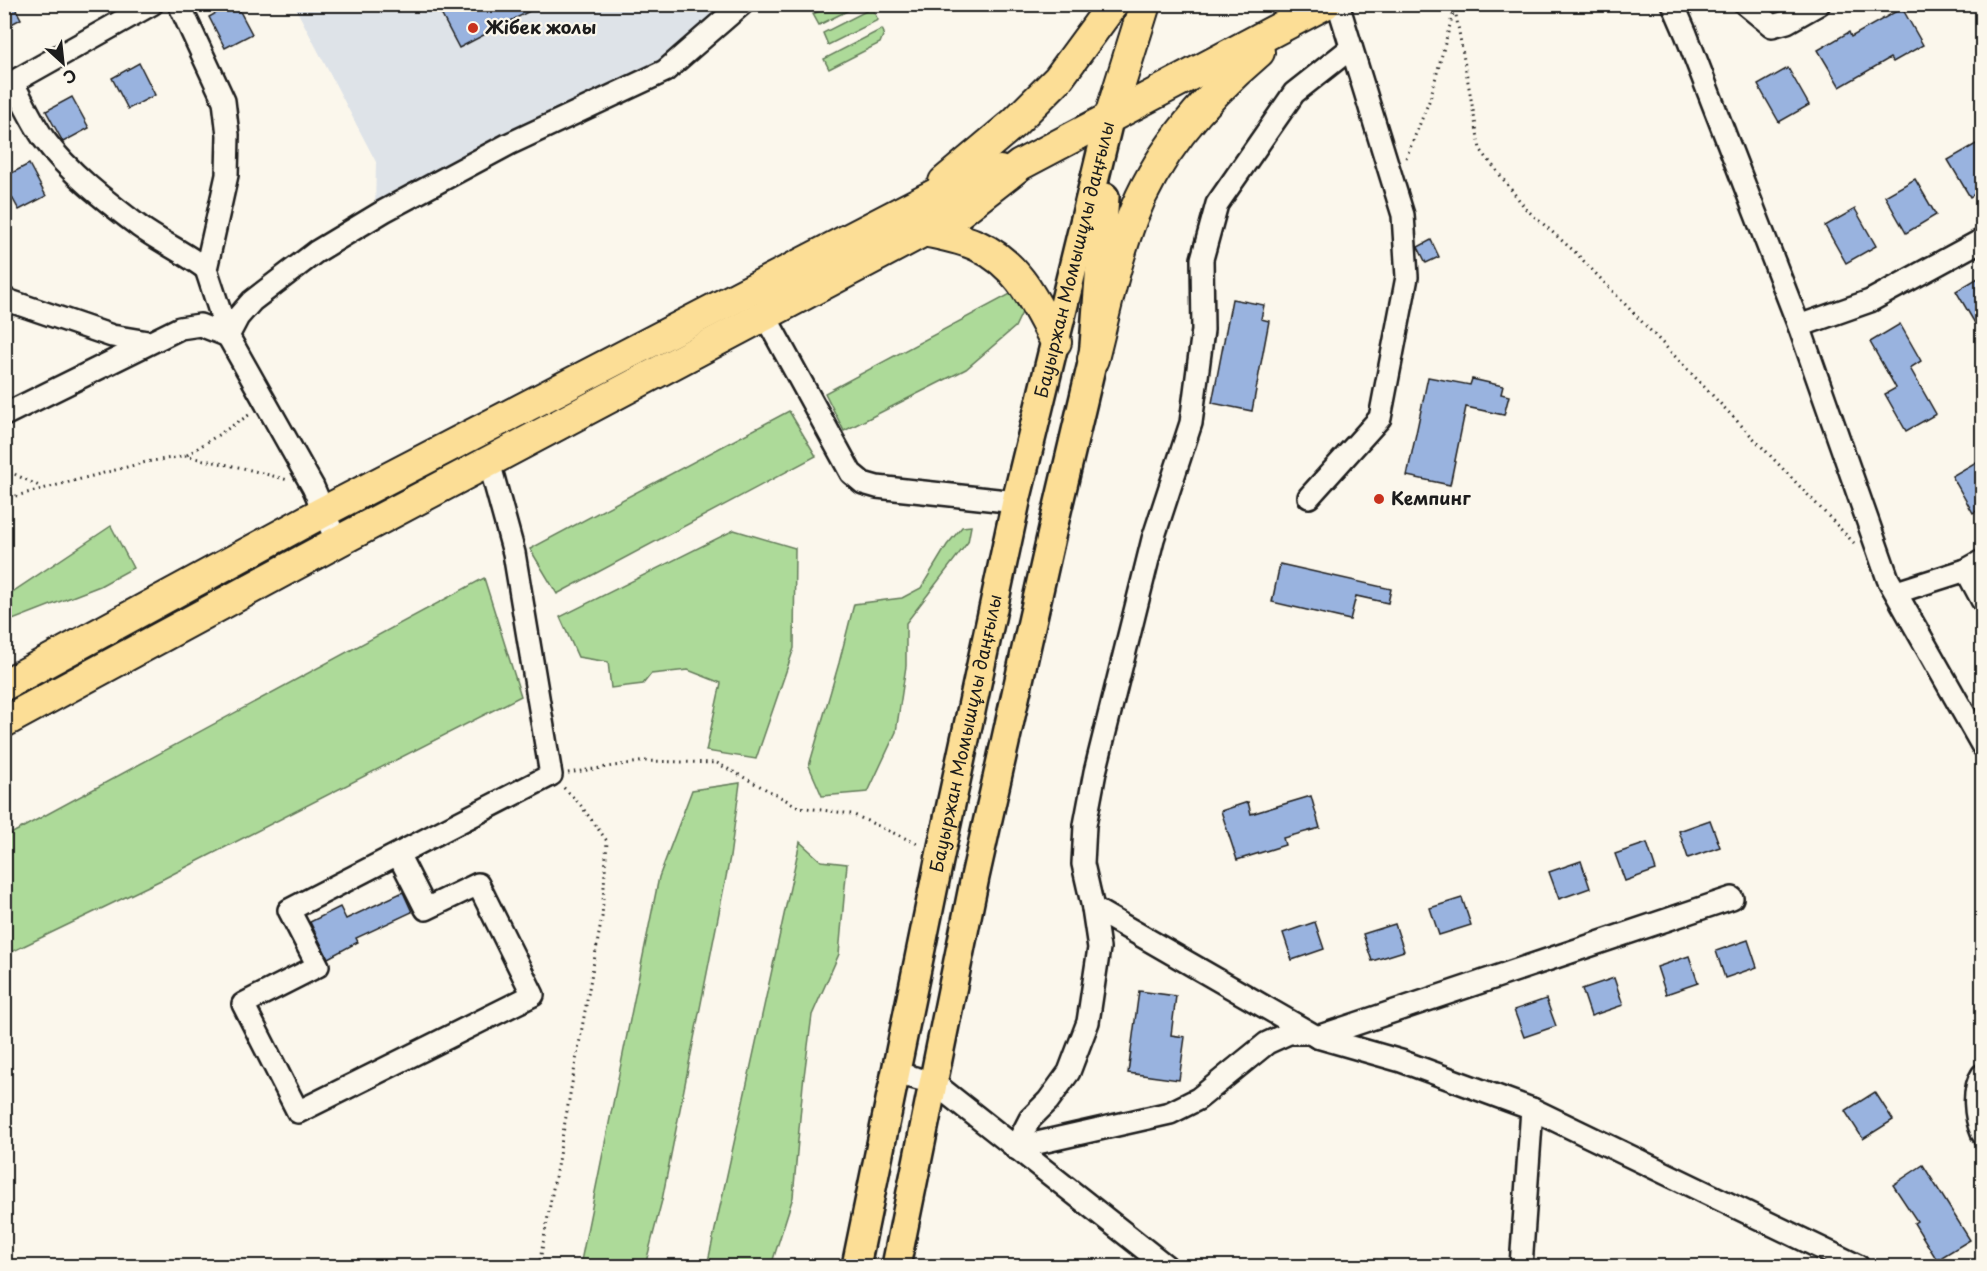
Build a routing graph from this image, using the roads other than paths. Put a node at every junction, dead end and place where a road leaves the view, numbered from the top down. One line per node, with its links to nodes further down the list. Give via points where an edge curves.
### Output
1 (152, 4): 12 (street)
2 (178, 4): 16 (street, via 224,101 228,135 227,176)
3 (742, 4): 20 (street, via 665,71 509,144 316,252 252,301 238,316)
4 (1113, 4): 14 (highway, via 1058,79)
5 (1145, 4): 13 (highway)
6 (1326, 4): 13 (highway); 23 (highway, via 1229,77 1165,154 1133,216)
7 (1338, 4): 11 (street)
8 (1673, 4): 19 (street)
9 (1745, 4): 10 (street, via 1772,26)
10 (1819, 4)
11 (1351, 48): 26 (street, via 1402,215 1407,278 1380,418); 38 (street, via 1294,93 1217,204 1202,259 1203,330 1191,423 1153,539 1085,825 1083,864)
12 (8, 84): 16 (street, via 42,136 78,176 141,228)
13 (1110, 116): 14 (highway, via 1020,165 947,188); 22 (main road, Бауыржан Момышұлы даңғылы); 23 (main road, Бауыржан Момышұлы даңғылы)
14 (920, 217): 18 (highway); 22 (highway, via 998,257 1013,270); 27 (highway)
15 (1983, 240): 19 (street, via 1870,302)
16 (206, 269): 20 (street)
17 (4, 299): 21 (street, via 112,336)
18 (764, 315): 25 (highway); 28 (street, via 851,473 863,483)
19 (1799, 326): 31 (street, via 1888,579)
20 (228, 336): 21 (street, via 200,325 180,328); 27 (street)
21 (148, 342): 24 (street)
22 (1056, 342): 28 (main road, Бауыржан Момышұлы даңғылы)
23 (1093, 359): 42 (main road, Бауыржан Момышұлы даңғылы, via 980,854)
24 (4, 415)
25 (489, 462): 29 (highway); 36 (street, via 514,553 551,775)
26 (1309, 497)
27 (318, 500): 29 (street); 33 (highway)
28 (1016, 502): 40 (main road, Бауыржан Момышұлы даңғылы)
29 (337, 542): 34 (highway)
30 (1974, 566): 31 (street); 32 (street)
31 (1897, 592): 35 (street)
32 (1983, 600)
33 (4, 685)
34 (4, 722)
35 (1983, 745)
36 (398, 854): 36 (street, via 289,910 318,966 243,1004 298,1112 533,995 478,884 426,909)
37 (1732, 898): 39 (street)
38 (1093, 908): 39 (street); 45 (street, via 1099,948 1088,1022 1069,1072 1030,1119)
39 (1313, 1035): 43 (street, via 1401,1061); 45 (street, via 1289,1033 1267,1043 1198,1099 1170,1113)
40 (896, 1073): 42 (street); 46 (main road, Бауыржан Момышұлы даңғылы)
41 (1983, 1075): 44 (street, via 1977,1083 1977,1121)
42 (934, 1083): 45 (street); 47 (main road, Бауыржан Момышұлы даңғылы)
43 (1532, 1109): 49 (street); 50 (street)
44 (1983, 1133)
45 (1016, 1148): 48 (street)
46 (856, 1266)
47 (896, 1266)
48 (1166, 1266)
49 (1521, 1266)
50 (1858, 1266)

